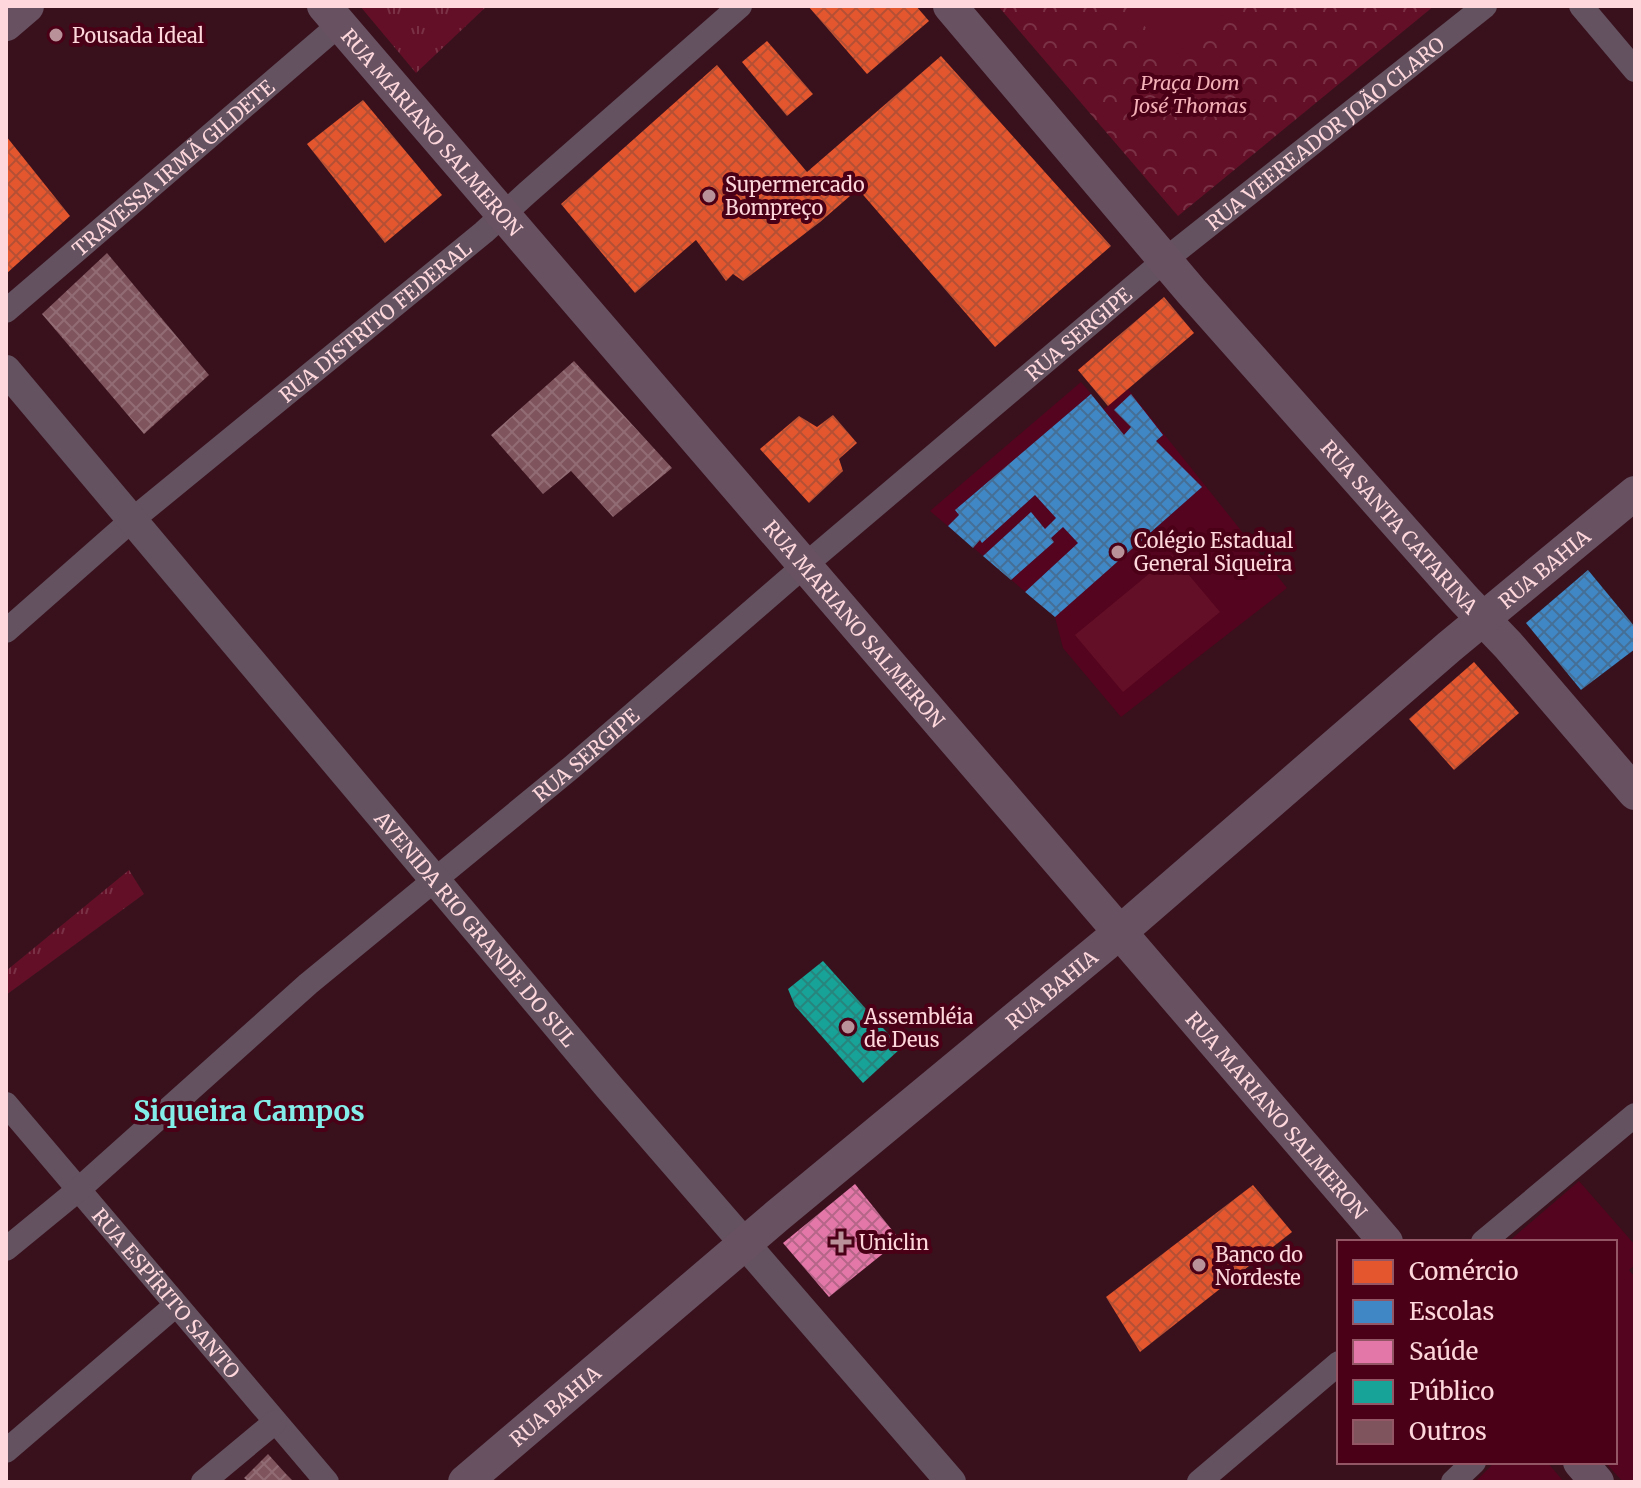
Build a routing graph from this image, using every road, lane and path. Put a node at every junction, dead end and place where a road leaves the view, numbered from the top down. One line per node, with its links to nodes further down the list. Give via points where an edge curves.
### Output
1 (27, 6): 7 (main road)
2 (740, 6): 9 (street, RUA DISTRITO FEDERAL)
3 (950, 6): 10 (main road, RUA SANTA CATARINA)
4 (1485, 6): 10 (street, RUA VEEREADOR JOÃO CLARO)
5 (1581, 6): 8 (street)
6 (332, 15): 9 (main road, RUA MARIANO SALMERON); 11 (street, TRAVESSA IRMÃ GILDETE)
7 (6, 24)
8 (1635, 70)
9 (503, 215): 14 (street, RUA DISTRITO FEDERAL); 15 (main road, RUA MARIANO SALMERON)
10 (1165, 260): 15 (street, RUA SERGIPE); 16 (main road, RUA SANTA CATARINA)
11 (6, 311)
12 (6, 370): 14 (street, AVENIDA RIO GRANDE DO SUL)
13 (1635, 493): 16 (main road, RUA BAHIA)
14 (132, 520): 17 (street, RUA DISTRITO FEDERAL); 19 (street, AVENIDA RIO GRANDE DO SUL)
15 (804, 566): 19 (street, RUA SERGIPE); 20 (main road, RUA MARIANO SALMERON)
16 (1484, 619): 18 (main road, RUA SANTA CATARINA); 20 (main road, RUA BAHIA)
17 (6, 631)
18 (1635, 793)
19 (435, 879): 23 (street, RUA SERGIPE, via 308,984); 26 (street, AVENIDA RIO GRANDE DO SUL)
20 (1119, 933): 24 (main road, RUA MARIANO SALMERON); 26 (main road, RUA BAHIA)
21 (6, 1104): 23 (street, RUA ESPÍRITO SANTO)
22 (1635, 1115): 25 (street)
23 (78, 1190): 27 (street, RUA SERGIPE); 28 (street, RUA ESPÍRITO SANTO)
24 (1384, 1240)
25 (1485, 1240)
26 (745, 1244): 36 (main road, RUA BAHIA); 37 (street, AVENIDA RIO GRANDE DO SUL)
27 (6, 1249)
28 (176, 1305): 30 (street, RUA ESPÍRITO SANTO); 31 (street)
29 (1337, 1365): 38 (street)
30 (275, 1422): 34 (street); 35 (street, RUA ESPÍRITO SANTO)
31 (6, 1451)
32 (1472, 1464): 39 (street)
33 (1582, 1464): 40 (main road)
34 (203, 1482)
35 (327, 1482)
36 (465, 1482)
37 (951, 1482)
38 (1199, 1482)
39 (1453, 1482)
40 (1597, 1482)

